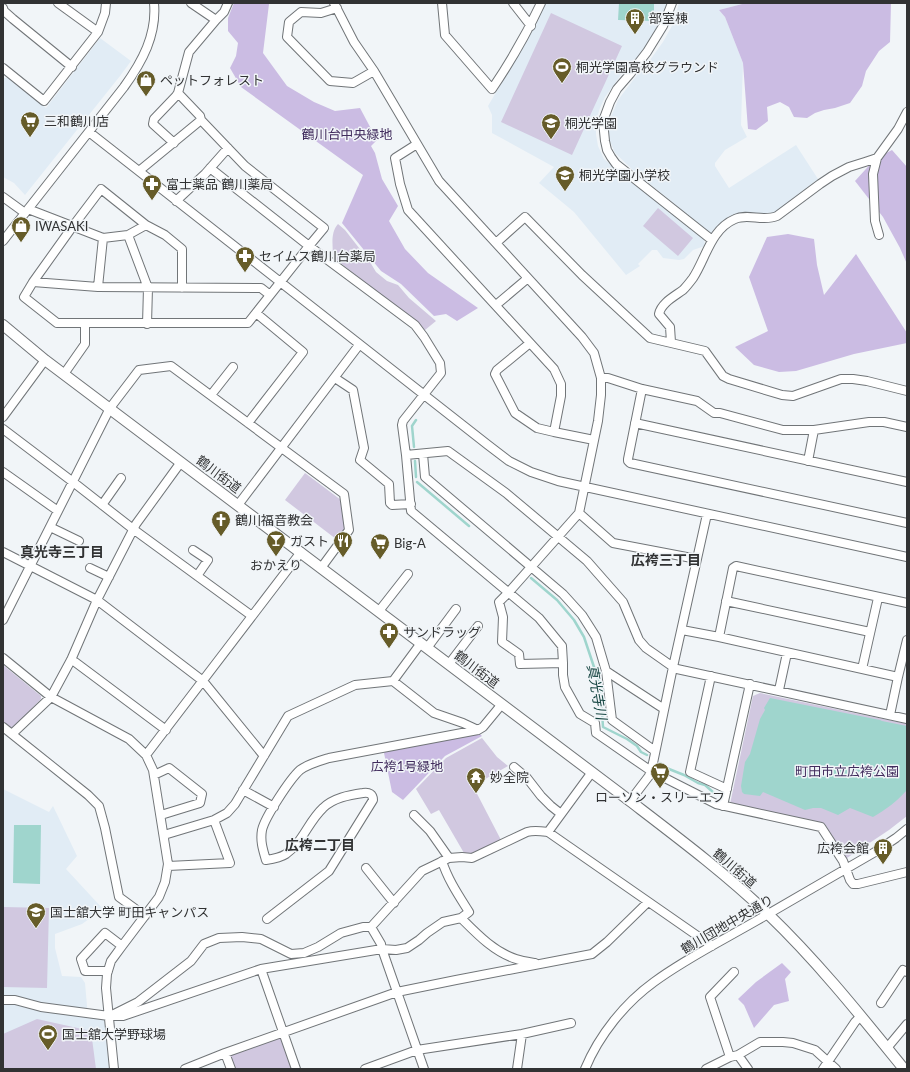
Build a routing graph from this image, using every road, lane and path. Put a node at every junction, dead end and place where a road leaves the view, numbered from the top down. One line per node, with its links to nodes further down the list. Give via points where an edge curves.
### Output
1 (58, 3): 14 (street)
2 (106, 3): 14 (street)
3 (154, 3): 21 (street, via 152,32 140,64)
4 (191, 3): 12 (street)
5 (228, 3): 12 (street)
6 (442, 3): 13 (street, via 445,36 492,89)
7 (513, 3): 13 (street)
8 (541, 3): 13 (street)
9 (672, 3): 37 (street, via 663,26 610,102 603,121 605,141 616,164)
10 (336, 6): 17 (street, via 354,42); 17 (street, via 321,13 301,12 289,22 287,37 330,81 353,83)
11 (3, 8): 15 (street)
12 (216, 20): 18 (street, via 189,52)
13 (531, 26)
14 (98, 32): 15 (street)
15 (72, 66): 16 (street, via 44,101)
16 (4, 71)
17 (374, 71): 23 (street)
18 (178, 92): 20 (street); 22 (street, via 154,119 153,124)
19 (907, 112): 25 (street)
20 (201, 120): 22 (street); 24 (street)
21 (89, 132): 27 (street); 30 (street)
22 (174, 143): 27 (street)
23 (417, 144): 38 (street, via 439,181); 47 (street, via 395,158 408,210)
24 (228, 148): 26 (street); 39 (street, via 245,166 324,228)
25 (877, 158): 34 (street, via 873,174 875,221); 37 (street, via 849,167 771,219 736,218 718,231)
26 (210, 168): 29 (street); 39 (street)
27 (139, 172): 29 (street)
28 (3, 196): 30 (street)
29 (176, 200): 42 (street)
30 (27, 211): 32 (street); 35 (street)
31 (146, 225): 32 (street, via 101,190); 33 (street); 45 (street, via 165,235 182,249)
32 (73, 226): 36 (street); 41 (street)
33 (128, 235): 36 (street); 44 (street)
34 (879, 235)
35 (5, 236)
36 (103, 238): 43 (street)
37 (712, 240): 52 (street, via 693,278 684,289 661,307 659,314 670,327)
38 (496, 243): 40 (street); 52 (street, via 526,217 582,275 650,338)
39 (309, 246): 42 (street); 62 (street, via 415,326 424,336 440,363 441,372)
40 (528, 278): 47 (street); 59 (street, via 582,336 594,353)
41 (33, 282): 43 (street); 49 (street, via 24,297 57,323)
42 (280, 282): 46 (street); 54 (street)
43 (98, 288): 44 (street)
44 (148, 288): 45 (street); 50 (street)
45 (182, 288): 46 (street, via 261,288)
46 (270, 295): 48 (street)
47 (496, 305): 53 (street)
48 (256, 314): 50 (street, via 248,324); 66 (street, via 303,352)
49 (86, 324): 50 (street); 57 (street, via 85,344)
50 (147, 324)
51 (3, 325): 55 (main road, 鶴川街道)
52 (671, 342): 61 (street, via 705,351 723,376 729,379 782,396 793,396 840,379 867,380)
53 (530, 343): 71 (street, via 554,369 561,384); 71 (street, via 497,370 496,374 515,413 537,428)
54 (359, 345): 58 (street); 62 (street)
55 (45, 360): 57 (main road, 鶴川街道); 65 (street)
56 (232, 367): 63 (street)
57 (64, 374): 64 (main road, 鶴川街道)
58 (335, 378): 73 (street); 83 (street, via 353,390 364,448 360,460 388,484 392,505)
59 (601, 378): 60 (street); 72 (street)
60 (642, 389): 67 (street); 70 (street, via 697,401 714,414 720,413 783,430)
61 (907, 391)
62 (423, 395): 75 (street, via 402,421); 82 (street, via 509,461 531,472)
63 (211, 396): 64 (street, via 171,366 139,370); 66 (street)
64 (110, 408): 77 (main road, 鶴川街道); 81 (street)
65 (4, 415)
66 (248, 423): 73 (street)
67 (635, 423): 76 (street); 89 (street, via 628,459 630,463)
68 (907, 427): 70 (street, via 869,422)
69 (3, 429): 81 (street)
70 (814, 430): 76 (street)
71 (554, 432): 72 (street)
72 (594, 440): 82 (street)
73 (281, 448): 85 (street); 102 (street, via 344,494 349,530)
74 (423, 454): 75 (street); 92 (street, via 448,451 506,493); 100 (street, via 425,477)
75 (406, 455): 83 (street)
76 (808, 461): 80 (street)
77 (182, 462): 85 (main road, 鶴川街道); 91 (street)
78 (4, 476): 86 (street)
79 (121, 478): 84 (street)
80 (906, 479)
81 (73, 482): 84 (street); 86 (street)
82 (585, 487): 87 (street); 88 (street)
83 (411, 504): 106 (street, via 411,511)
84 (102, 505): 91 (street)
85 (238, 505): 96 (main road, 鶴川街道)
86 (58, 511): 90 (street)
87 (579, 513): 92 (street); 98 (street, via 613,543)
88 (707, 514): 97 (street); 98 (street)
89 (907, 523)
90 (50, 527): 93 (street); 99 (street)
91 (133, 529): 104 (street); 105 (street)
92 (558, 536): 100 (street); 126 (street, via 587,561 623,602 642,644)
93 (79, 541)
94 (193, 550): 104 (street, via 208,560)
95 (3, 552): 99 (street)
96 (300, 552): 102 (main road, 鶴川街道); 113 (street)
97 (907, 557)
98 (697, 559): 116 (street)
99 (30, 566): 108 (street); 114 (street)
100 (531, 567): 106 (street); 128 (street, via 563,594 582,615 596,637)
101 (90, 568): 105 (street)
102 (321, 568): 112 (main road, 鶴川街道)
103 (408, 574): 112 (street)
104 (197, 576): 113 (street)
105 (109, 577): 108 (street)
106 (509, 592): 124 (street, via 539,618 562,646); 124 (street, via 499,602 503,617 502,642 519,654 520,664)
107 (878, 598): 109 (street, via 736,566 733,568); 110 (street); 117 (street)
108 (97, 600): 123 (street); 131 (street)
109 (726, 601): 117 (street); 118 (street)
110 (907, 603)
111 (456, 609): 120 (street)
112 (379, 612): 120 (main road, 鶴川街道)
113 (252, 616): 131 (street)
114 (3, 620)
115 (473, 628): 125 (street)
116 (682, 630): 118 (street); 126 (street)
117 (870, 632): 127 (street)
118 (719, 637): 121 (street)
119 (907, 640): 130 (street)
120 (424, 645): 125 (main road, 鶴川街道); 132 (street)
121 (787, 653): 127 (street); 134 (street)
122 (3, 658): 135 (street)
123 (71, 660): 135 (street); 141 (street)
124 (563, 663): 148 (street, via 564,687 580,714 595,723 596,733)
125 (449, 664): 136 (main road, 鶴川街道)
126 (673, 667): 129 (street); 137 (street)
127 (862, 669): 130 (street)
128 (606, 671): 137 (street); 144 (street, via 612,720)
129 (711, 676): 133 (street); 151 (street, via 690,772)
130 (898, 677): 138 (street)
131 (203, 681): 141 (street); 146 (street)
132 (393, 681): 142 (street, via 434,713); 146 (street, via 355,685 288,716)
133 (750, 684): 134 (street); 151 (street)
134 (779, 690): 138 (street)
135 (51, 697): 143 (street); 145 (street, via 129,740)
136 (502, 704): 142 (street); 149 (main road, 鶴川街道)
137 (664, 709): 144 (street)
138 (890, 715): 139 (street)
139 (907, 719)
140 (3, 727): 143 (street)
141 (166, 730): 145 (street)
142 (478, 730): 155 (street, via 314,763 292,779)
143 (12, 734): 171 (street, via 99,806 119,897)
144 (655, 751): 148 (street)
145 (146, 755): 150 (street)
146 (264, 756): 152 (street)
147 (514, 767): 156 (street)
148 (651, 771): 153 (street); 154 (street)
149 (592, 772): 153 (main road, 鶴川街道); 156 (street)
150 (154, 775): 157 (street); 157 (street, via 169,768 202,794 200,803)
151 (727, 789): 154 (street)
152 (243, 790): 155 (street); 159 (street, via 227,813)
153 (630, 801): 170 (main road, 鶴川街道, via 714,866)
154 (723, 806): 166 (street, via 821,827)
155 (274, 807): 173 (street, via 262,831 266,860 286,854 299,842 323,808 337,799 366,793 373,797 329,871)
156 (561, 814): 161 (street)
157 (161, 815): 162 (street)
158 (414, 815): 163 (street, via 430,831)
159 (214, 820): 162 (street); 164 (street, via 230,863)
160 (907, 828): 166 (street, 鶴川団地中央通り, via 884,847)
161 (548, 832): 163 (street, via 532,830 472,858); 169 (street)
162 (164, 835): 164 (street)
163 (446, 860): 168 (street, via 422,871); 172 (street, via 445,870 469,912)
164 (168, 866): 171 (street, via 159,897)
165 (366, 868): 168 (street)
166 (846, 869): 167 (street, via 853,884); 170 (street, 鶴川団地中央通り)
167 (907, 872)
168 (394, 902): 174 (street)
169 (648, 902): 176 (street); 178 (street, via 592,954)
170 (768, 914): 176 (street, 鶴川団地中央通り); 187 (main road, 鶴川街道)
171 (145, 916): 175 (street)
172 (461, 918): 177 (street, via 443,922 407,948); 178 (street, via 500,951 516,959)
173 (267, 919)
174 (371, 928): 177 (street); 186 (street, via 363,927 341,933 304,953 291,954 261,939 220,938 204,944 191,961 138,1002)
175 (122, 946): 180 (street); 180 (street, via 106,933 81,958 85,972)
176 (712, 946): 204 (street, 鶴川団地中央通り, via 654,982 632,1001 601,1039)
177 (382, 949): 179 (street); 183 (street)
178 (537, 964): 183 (street)
179 (261, 969): 186 (street, via 123,1016); 190 (street)
180 (108, 971): 186 (street, via 106,988)
181 (734, 972): 195 (street, via 710,997)
182 (907, 972): 185 (street, via 903,970)
183 (397, 992): 190 (street); 193 (street)
184 (3, 1000): 186 (street)
185 (880, 1003)
186 (109, 1016): 197 (street)
187 (861, 1016): 192 (main road, 鶴川街道); 196 (street)
188 (571, 1023): 191 (street)
189 (907, 1024): 192 (street)
190 (284, 1032): 194 (street); 200 (street)
191 (522, 1034): 193 (street); 203 (street)
192 (887, 1048): 209 (main road, 鶴川街道)
193 (417, 1050): 201 (street); 202 (street)
194 (225, 1053): 198 (street); 199 (street)
195 (734, 1056): 196 (street, via 760,1042 783,1042 815,1050); 205 (street); 206 (street)
196 (828, 1062): 207 (street); 208 (street)
197 (114, 1069)
198 (185, 1069)
199 (230, 1069)
200 (296, 1069)
201 (365, 1069)
202 (424, 1069)
203 (517, 1069)
204 (585, 1069)
205 (706, 1069)
206 (748, 1069)
207 (823, 1069)
208 (836, 1069)
209 (904, 1069)

